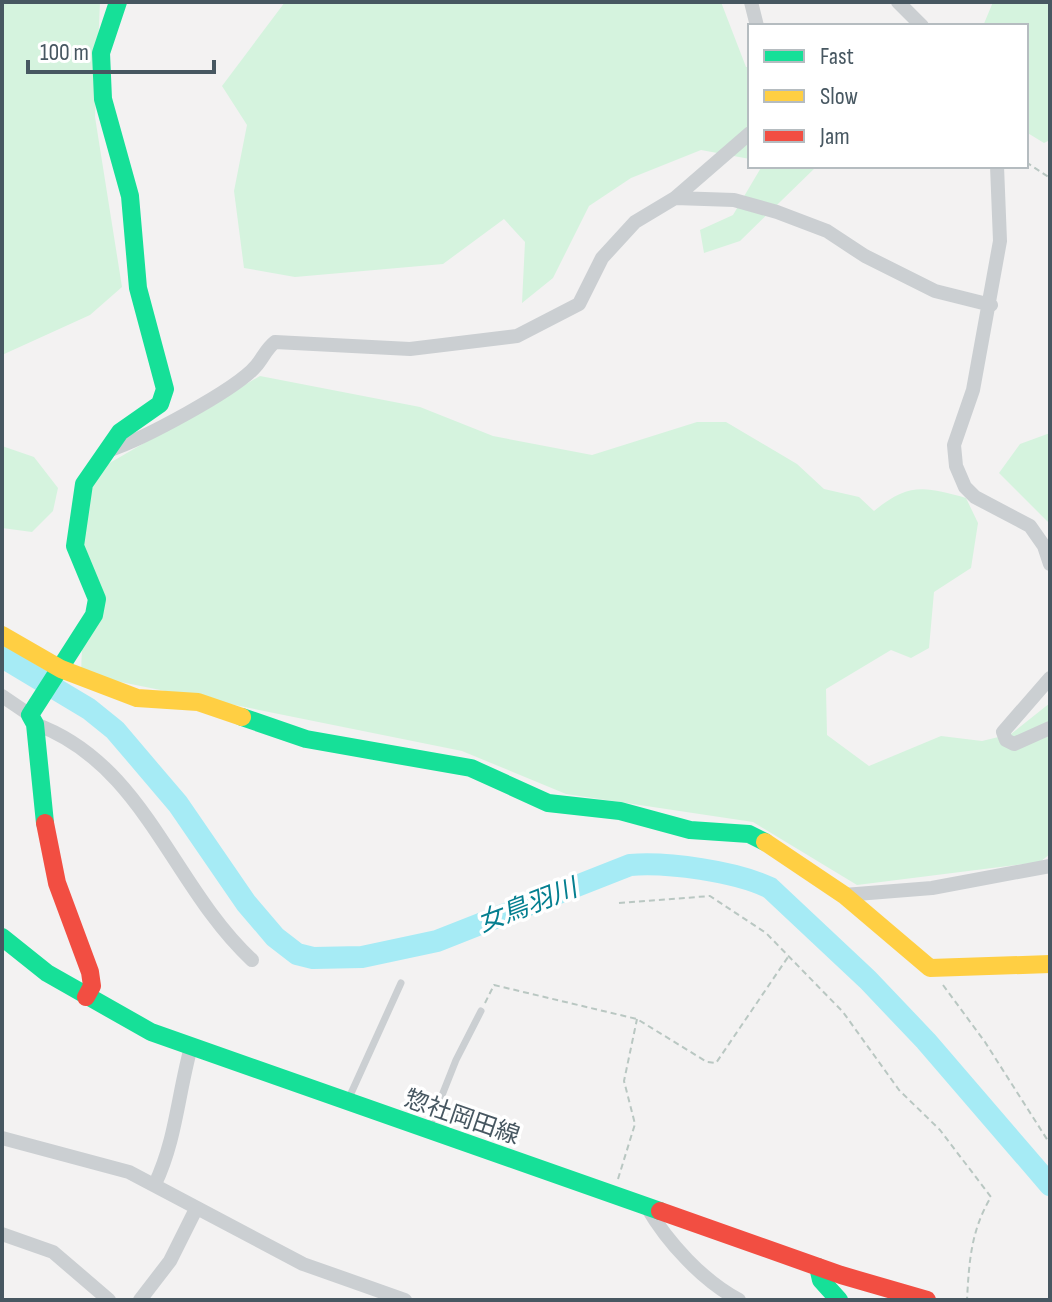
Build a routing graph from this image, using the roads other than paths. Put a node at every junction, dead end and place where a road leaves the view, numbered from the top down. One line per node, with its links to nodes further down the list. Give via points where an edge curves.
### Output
1 (118, 2): 10 (street, via 101,42 98,78 131,199 137,286 165,389 160,404 120,432)
2 (751, 2): 4 (street)
3 (898, 2): 5 (street)
4 (756, 24)
5 (920, 24)
6 (748, 135): 8 (street)
7 (997, 168): 9 (street, via 1000,241)
8 (675, 198): 9 (street, via 734,200 777,212 827,231 935,291); 10 (street, via 635,222 614,243 579,304 517,336 410,349 275,342 255,367 201,405)
9 (991, 305): 11 (street, via 979,342 973,390 954,445 956,466 975,497 1030,526)
10 (110, 450): 13 (street, via 84,484 75,546 97,599 94,615)
11 (1050, 564)
12 (2, 635): 13 (street)
13 (59, 672): 16 (street); 19 (street, via 137,698 198,702 306,739 471,768 548,803 620,811 690,830 749,834)
14 (1050, 678): 17 (street, via 1003,732 1014,744)
15 (2, 696): 16 (street)
16 (32, 717): 21 (street, via 76,741 113,773 208,911); 24 (street, via 40,802 57,883 90,972 92,986)
17 (1050, 728)
18 (1050, 866): 19 (street, via 932,888)
19 (844, 895): 22 (street, via 930,968)
20 (2, 937): 24 (street, 惣社岡田線)
21 (252, 960)
22 (1050, 964)
23 (401, 983): 27 (lane)
24 (86, 997): 26 (street, 惣社岡田線)
25 (481, 1011): 28 (lane)
26 (191, 1047): 27 (street, 惣社岡田線); 30 (street, via 174,1138)
27 (347, 1102): 28 (street, 惣社岡田線)
28 (428, 1130): 31 (street, 惣社岡田線)
29 (2, 1138): 30 (street, via 105,1164)
30 (155, 1184): 32 (street)
31 (647, 1207): 34 (street, 惣社岡田線); 38 (street, via 718,1289)
32 (196, 1209): 36 (street, via 170,1261); 37 (street, via 303,1264)
33 (2, 1234): 35 (street, via 53,1252)
34 (818, 1267): 39 (street, via 821,1280); 40 (street, 惣社岡田線)
35 (109, 1300)
36 (140, 1300)
37 (405, 1300)
38 (739, 1300)
39 (839, 1300)
40 (927, 1300)

